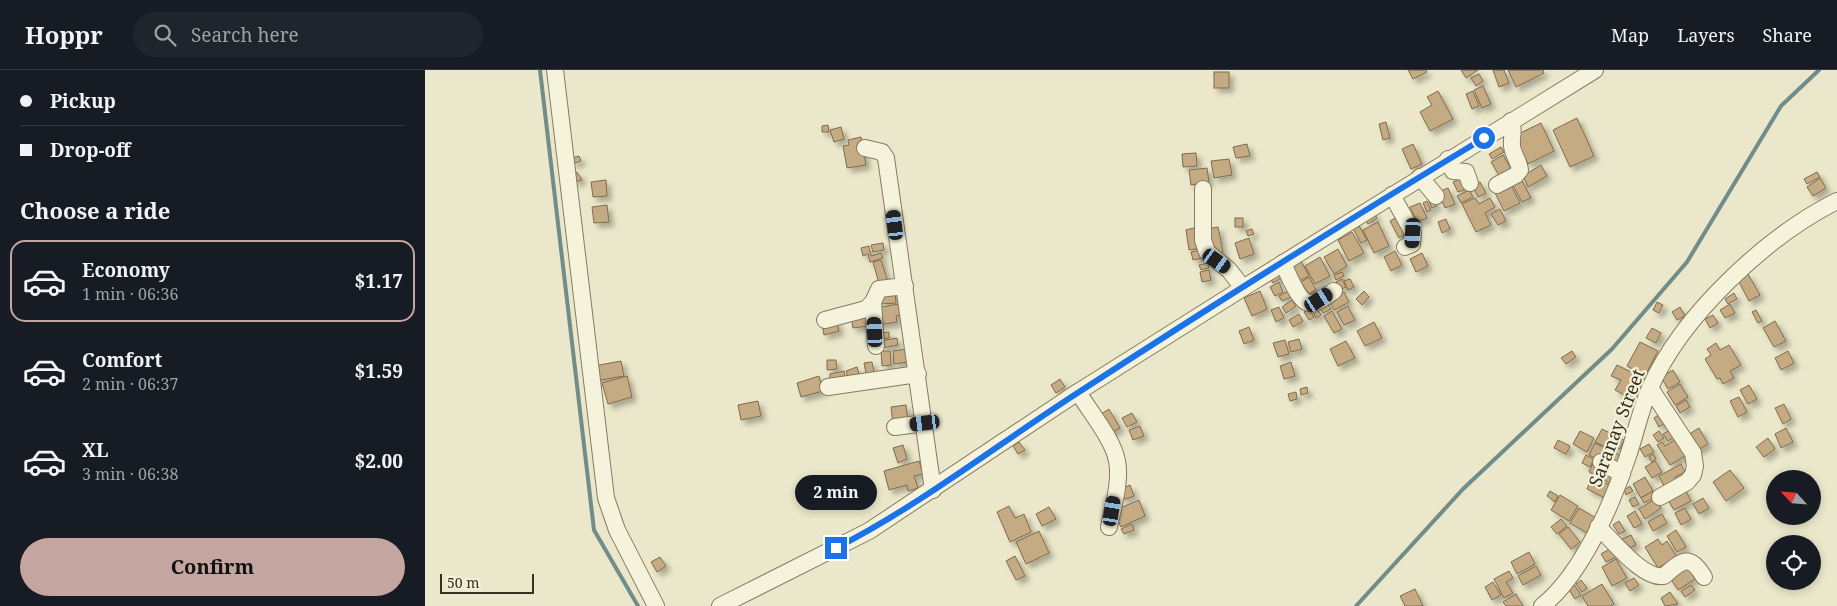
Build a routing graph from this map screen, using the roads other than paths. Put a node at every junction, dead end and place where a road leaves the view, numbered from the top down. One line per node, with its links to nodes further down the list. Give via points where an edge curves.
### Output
1 (555, 70): 35 (street, via 606,498 617,530)
2 (1595, 70): 3 (street)
3 (1511, 121): 5 (street); 8 (street, via 1514,128 1512,150 1520,170)
4 (865, 148): 15 (street, via 882,152 886,158)
5 (1448, 159): 6 (street); 7 (street, via 1453,171 1466,172)
6 (1420, 177): 10 (street); 11 (street)
7 (1470, 183)
8 (1497, 185)
9 (1203, 188): 16 (street, via 1203,240 1207,252 1229,270)
10 (1392, 195): 13 (street, via 1413,233 1412,244); 14 (street)
11 (1436, 196)
12 (1837, 201): 23 (street, Saranay Street, via 1808,216 1742,268 1679,338)
13 (1405, 247)
14 (1283, 263): 16 (street); 17 (street, via 1305,301 1319,300)
15 (905, 286): 18 (street, via 879,290); 21 (street, via 906,343)
16 (1243, 288): 24 (street)
17 (1334, 290)
18 (873, 302): 19 (street, via 859,311); 20 (street)
19 (825, 320)
20 (876, 346)
21 (917, 374): 22 (street); 25 (street)
22 (828, 387)
23 (1650, 388): 28 (street, Saranay Street); 30 (street, via 1693,453 1695,466 1687,482)
24 (1078, 392): 29 (street); 32 (street, via 1117,461)
25 (925, 423): 26 (street); 29 (street)
26 (895, 427)
27 (1601, 462): 28 (street)
28 (1622, 474): 31 (street, Saranay Street)
29 (933, 490): 36 (street, via 869,531)
30 (1660, 497)
31 (1598, 526): 33 (street, via 1651,575 1664,576 1680,562 1688,561 1697,565); 34 (street, Saranay Street, via 1574,570)
32 (1109, 527)
33 (1705, 577)
34 (1549, 604)
35 (656, 606)
36 (720, 606)

